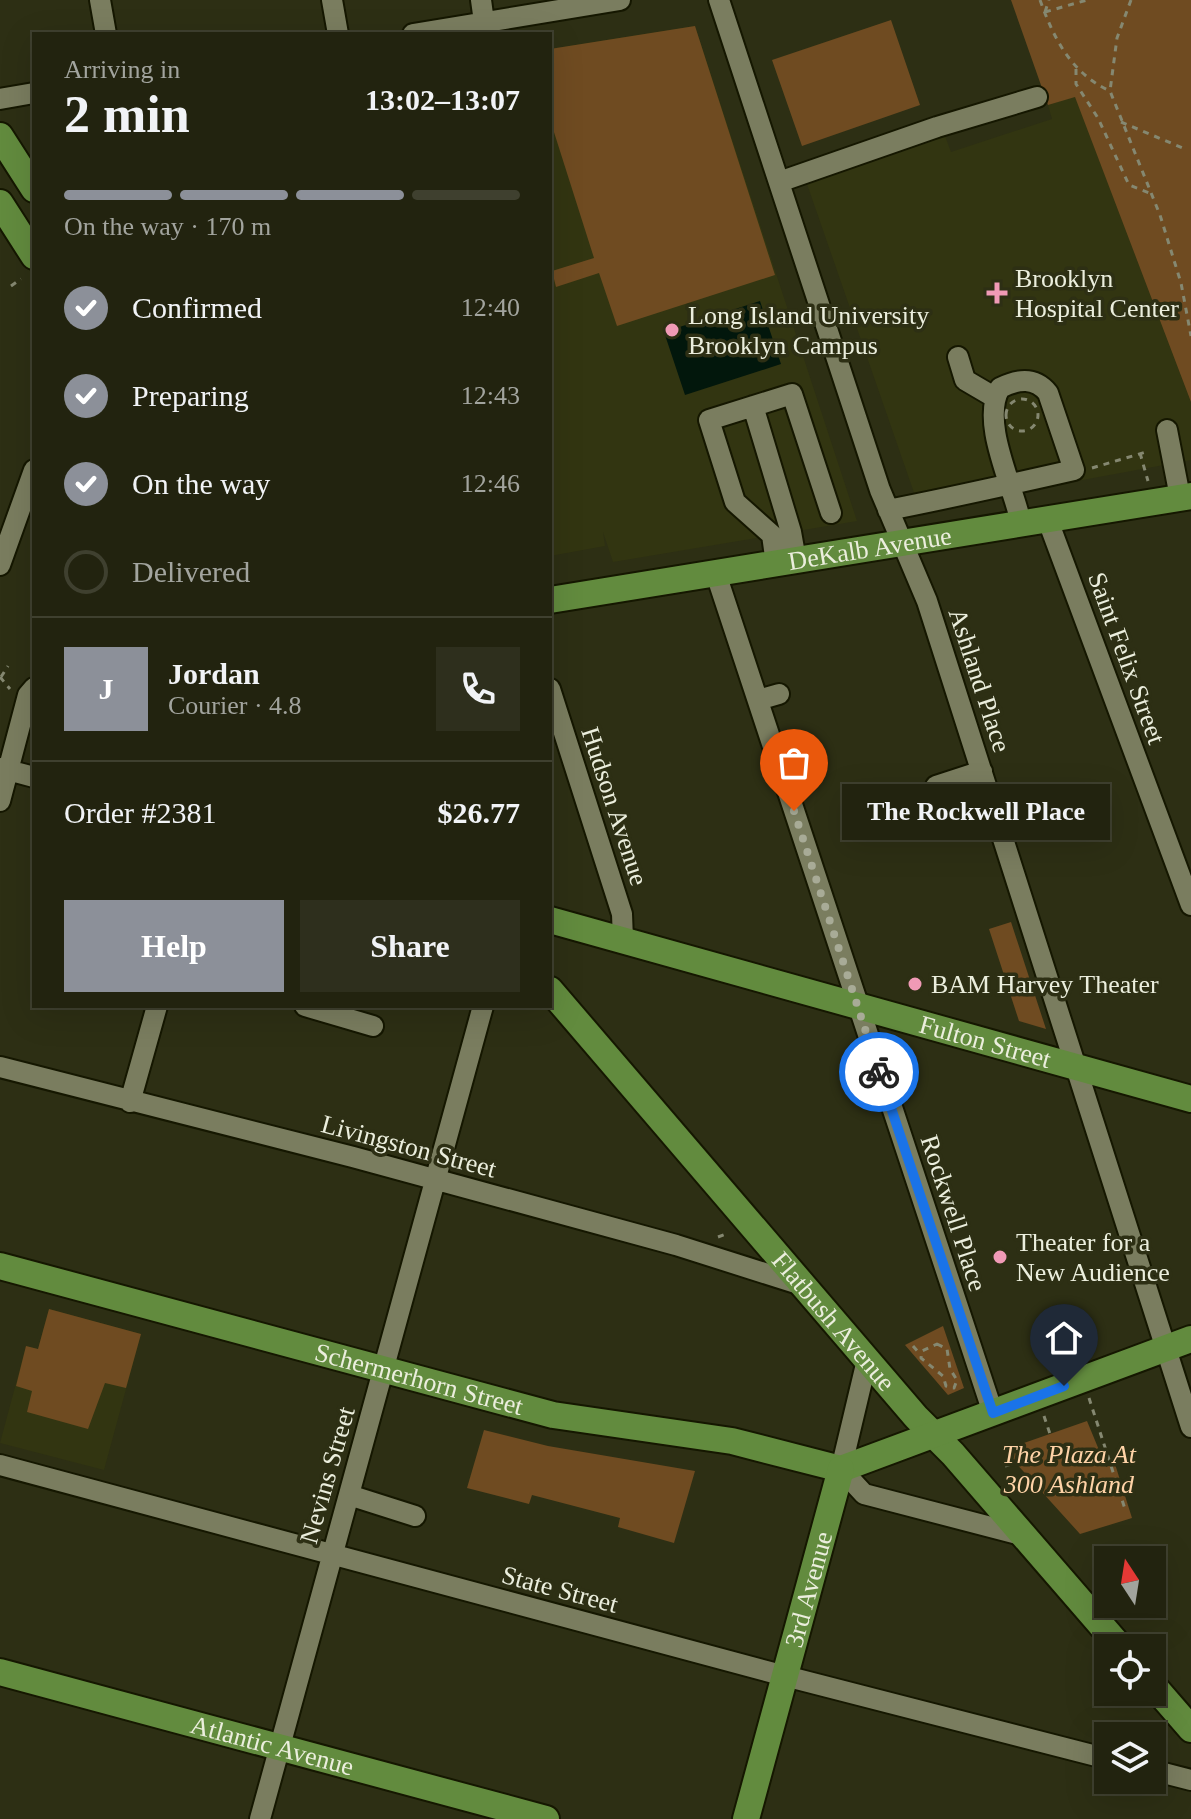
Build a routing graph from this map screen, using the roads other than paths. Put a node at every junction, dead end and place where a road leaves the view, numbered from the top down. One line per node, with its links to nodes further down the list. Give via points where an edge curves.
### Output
1 (100, 0): 7 (street)
2 (332, 0): 8 (street)
3 (481, 0): 6 (street)
4 (620, 0): 6 (street)
5 (719, 0): 14 (street, Ashland Place)
6 (484, 22): 9 (street)
7 (106, 32)
8 (338, 32)
9 (425, 32)
10 (32, 93): 12 (street)
11 (1037, 97): 14 (street)
12 (0, 99)
13 (0, 136): 15 (main road)
14 (779, 182): 25 (street, Ashland Place)
15 (32, 186)
16 (0, 203): 17 (main road)
17 (28, 267)
18 (958, 357): 19 (street, via 965,380)
19 (994, 397): 23 (street, via 994,428); 23 (street, via 1009,383 1040,384 1048,393 1074,470)
20 (753, 406): 26 (street, via 792,394); 30 (street, via 791,532); 30 (street, via 709,420 735,502 772,535)
21 (1167, 430): 24 (street)
22 (32, 475): 31 (street)
23 (1011, 484): 25 (street); 28 (street)
24 (1185, 496): 27 (main road, DeKalb Avenue)
25 (888, 510): 29 (street, Ashland Place)
26 (831, 513)
27 (1047, 518): 28 (main road, DeKalb Avenue); 45 (street, Saint Felix Street)
28 (1021, 523): 29 (main road, DeKalb Avenue)
29 (902, 542): 30 (main road, DeKalb Avenue); 39 (street, Ashland Place, via 927,601)
30 (786, 562): 32 (main road, DeKalb Avenue)
31 (0, 565)
32 (716, 574): 33 (main road, DeKalb Avenue); 37 (street, Rockwell Place)
33 (552, 600)
34 (32, 691): 38 (street)
35 (779, 694): 37 (street)
36 (552, 695): 47 (street, Hudson Avenue, via 622,914)
37 (758, 700): 49 (street, Rockwell Place)
38 (4, 769): 40 (street); 42 (street)
39 (982, 771): 41 (street); 43 (street, Ashland Place)
40 (32, 776)
41 (936, 786)
42 (0, 801)
43 (996, 814): 44 (street); 55 (street, Ashland Place)
44 (954, 826)
45 (1191, 905)
46 (552, 921): 47 (main road, Fulton Street)
47 (623, 940): 49 (main road, Fulton Street)
48 (552, 992): 60 (main road, Flatbush Avenue)
49 (856, 1006): 55 (main road, Fulton Street); 65 (street, Rockwell Place)
50 (156, 1008): 57 (street)
51 (312, 1008): 53 (street)
52 (482, 1008): 58 (street, Nevins Street)
53 (373, 1026)
54 (0, 1067): 57 (street, Livingston Street)
55 (1075, 1068): 56 (main road, Fulton Street); 62 (street, Ashland Place)
56 (1191, 1099)
57 (130, 1102): 58 (street, Livingston Street)
58 (435, 1180): 60 (street, Livingston Street); 64 (street, Nevins Street)
59 (0, 1266): 64 (main road, Schermerhorn Street)
60 (802, 1285): 63 (main road, Flatbush Avenue)
61 (1191, 1339): 62 (main road)
62 (1165, 1349): 65 (main road); 66 (street, Ashland Place)
63 (867, 1360): 67 (main road, Flatbush Avenue); 69 (street, 3rd Avenue)
64 (384, 1369): 69 (main road, Schermerhorn Street, via 553,1415 732,1441); 70 (street, Nevins Street)
65 (993, 1413): 67 (main road)
66 (1191, 1427)
67 (932, 1435): 69 (main road); 72 (main road, Flatbush Avenue)
68 (0, 1465): 73 (street, State Street)
69 (841, 1469): 72 (street, via 864,1494); 76 (main road, 3rd Avenue)
70 (349, 1495): 71 (street); 73 (street, Nevins Street)
71 (415, 1516)
72 (1025, 1536): 74 (main road, Flatbush Avenue)
73 (332, 1554): 76 (street, State Street); 79 (street, Nevins Street)
74 (1109, 1634)
75 (0, 1672): 79 (main road, Atlantic Avenue)
76 (785, 1676): 80 (street, State Street); 85 (main road, 3rd Avenue)
77 (1166, 1700): 78 (main road)
78 (1191, 1729)
79 (279, 1747): 83 (street, Nevins Street); 84 (main road, Atlantic Avenue)
80 (1094, 1755)
81 (1166, 1774): 82 (street)
82 (1191, 1780)
83 (260, 1819)
84 (546, 1819)
85 (746, 1819)

